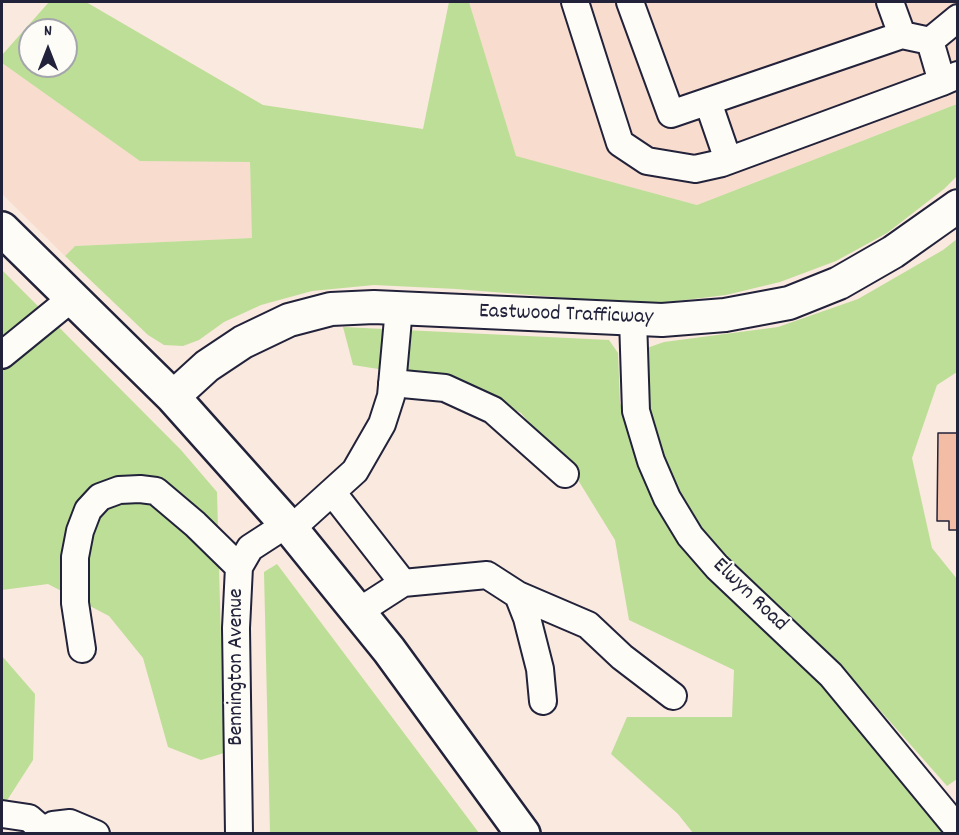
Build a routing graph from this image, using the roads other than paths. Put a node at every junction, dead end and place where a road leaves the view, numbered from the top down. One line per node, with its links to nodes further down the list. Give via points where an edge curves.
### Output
1 (575, 2): 9 (street, via 620,143 647,161 685,168)
2 (630, 2): 8 (street, via 670,114)
3 (890, 2): 5 (street)
4 (957, 18): 6 (street)
5 (902, 35): 6 (street); 8 (street)
6 (930, 41): 7 (street)
7 (950, 78): 9 (street)
8 (708, 102): 9 (street)
9 (728, 160)
10 (957, 206): 14 (main road, Eastwood Trafficway, via 893,252 839,283 789,303 725,315)
11 (2, 229): 12 (highway)
12 (72, 298): 15 (street); 17 (highway)
13 (399, 308): 14 (main road, Eastwood Trafficway); 16 (street, Bennington Avenue); 17 (main road, Eastwood Trafficway, via 331,309 289,320 243,342 207,366)
14 (633, 319): 29 (street, Elwyn Road, via 636,411 651,461 690,536 717,567 831,675)
15 (2, 355)
16 (392, 382): 18 (street, via 446,388 493,410); 19 (street, Bennington Avenue, via 382,424 355,471)
17 (173, 397): 20 (highway)
18 (565, 474)
19 (332, 492): 20 (street, Bennington Avenue); 22 (street)
20 (289, 527): 21 (street, Bennington Avenue, via 250,548); 24 (highway)
21 (239, 567): 25 (street, via 156,491 119,490 100,497 88,510 75,557 75,603); 32 (street, Bennington Avenue)
22 (403, 583): 23 (street, via 487,575); 24 (street)
23 (518, 595): 26 (street, via 588,625 622,657); 27 (street, via 540,669)
24 (358, 612): 33 (highway)
25 (82, 649)
26 (674, 696)
27 (543, 702)
28 (2, 814): 30 (street, via 29,818)
29 (957, 829)
30 (44, 832): 31 (street, via 53,825 70,823)
31 (96, 834)
32 (239, 834)
33 (523, 834)

